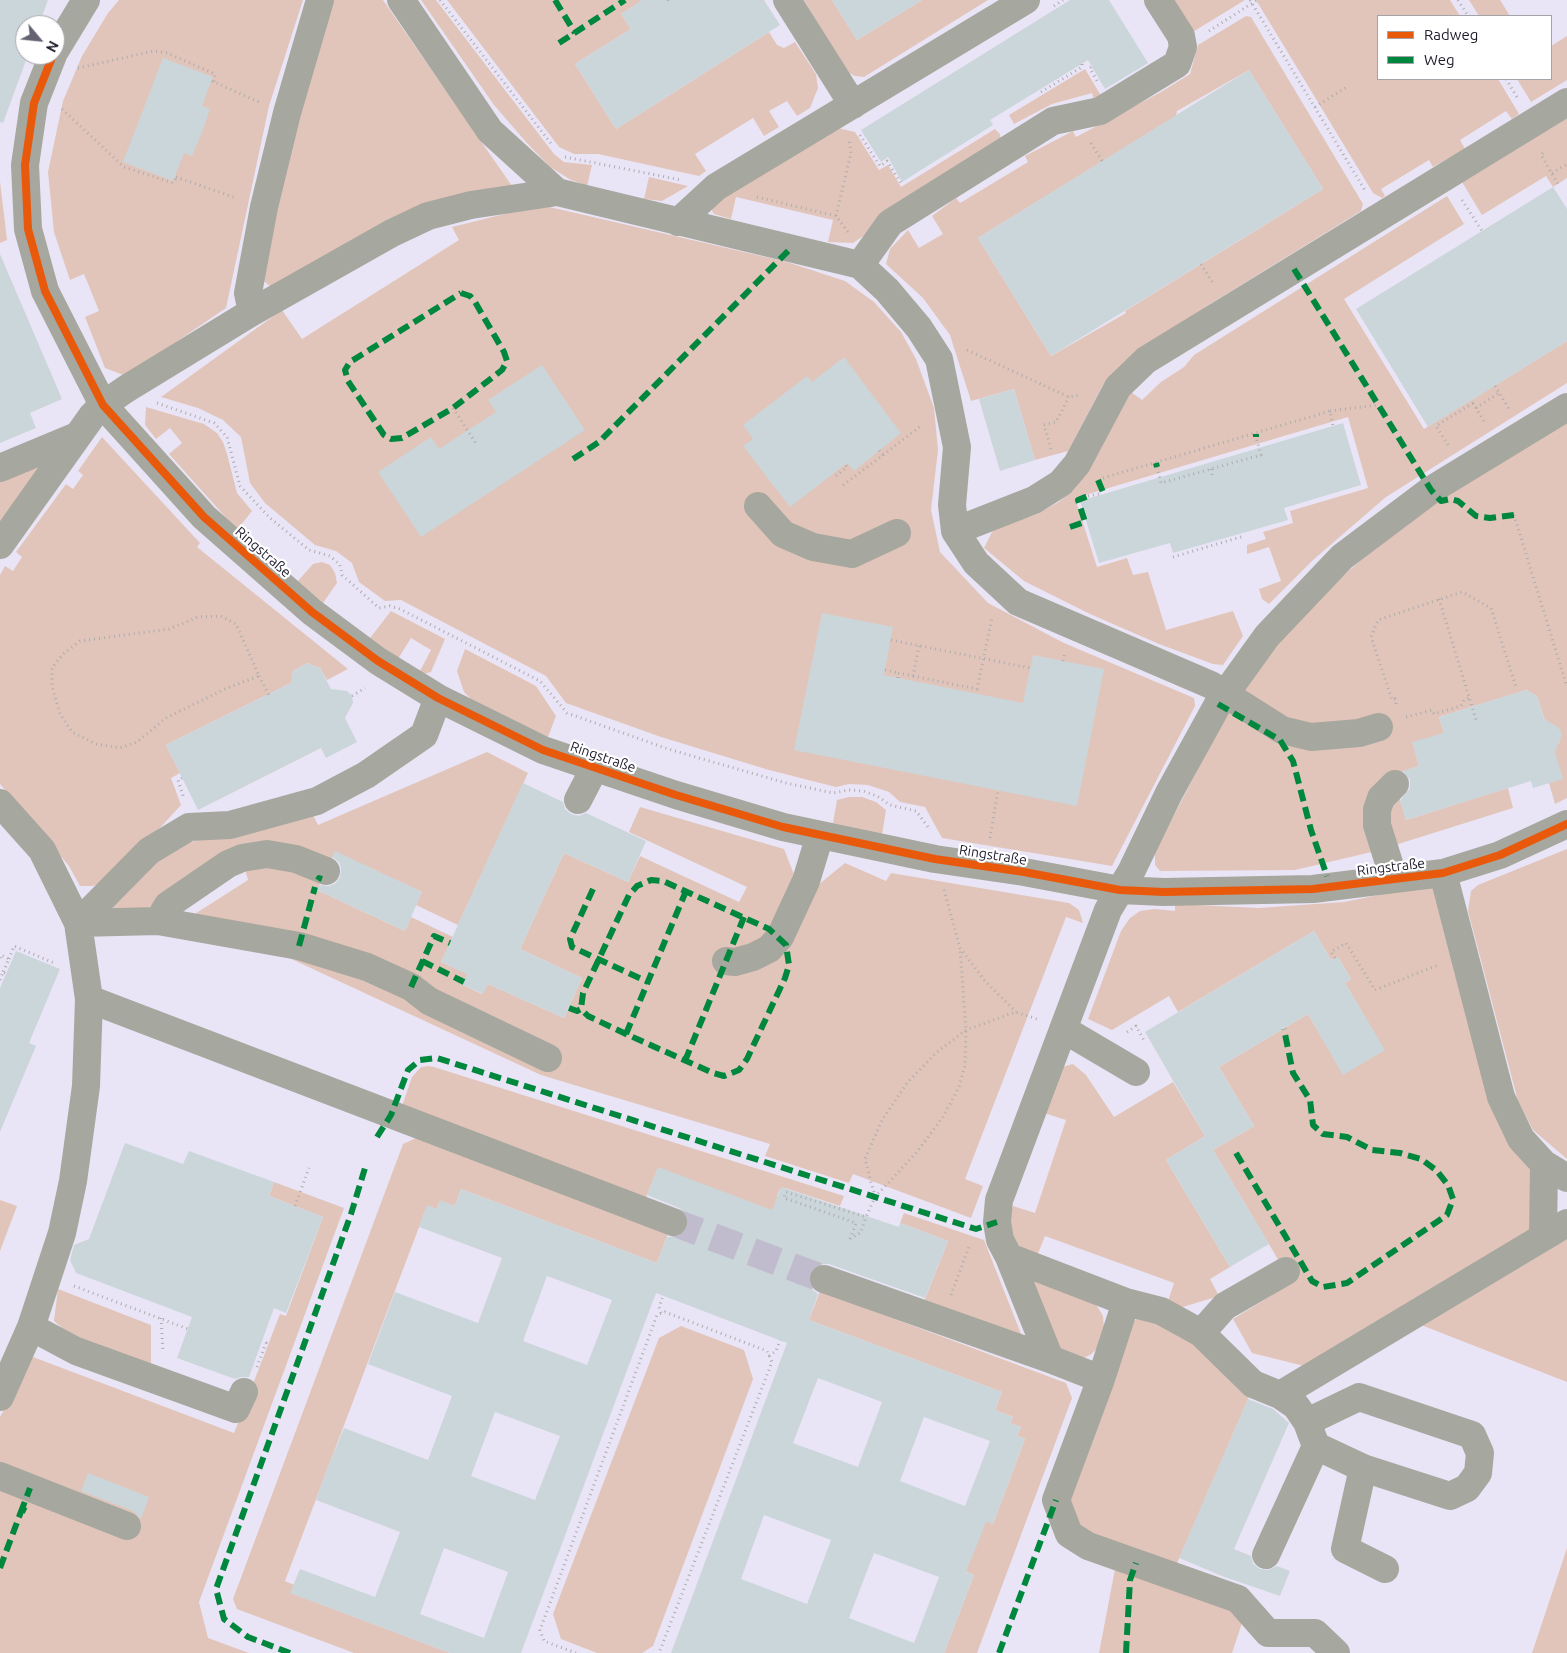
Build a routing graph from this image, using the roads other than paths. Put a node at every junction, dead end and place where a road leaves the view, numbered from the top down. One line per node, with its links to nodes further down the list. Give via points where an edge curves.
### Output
1 (86, 0): 7 (lane)
2 (320, 0): 14 (lane, via 264,207 248,293)
3 (401, 0): 11 (lane, via 490,131)
4 (787, 0): 10 (lane)
5 (1026, 0): 10 (lane)
6 (1158, 0): 13 (lane, via 1181,36 1183,47 1177,64 1100,112 1053,121 890,223)
7 (65, 34)
8 (49, 65): 15 (lane, Ringstraße, via 34,103 26,164 28,228 45,291)
9 (1567, 102): 20 (lane, via 1146,360 1118,387 1069,474 1034,500)
10 (848, 115): 12 (lane, via 716,187)
11 (557, 192): 12 (lane); 14 (lane, via 470,205 428,216)
12 (678, 222): 13 (lane)
13 (864, 260): 20 (lane, via 919,328 939,360 957,447 952,505)
14 (252, 312): 15 (lane)
15 (103, 405): 17 (lane); 24 (lane, Ringstraße, via 204,517 305,606 378,661)
16 (1567, 407): 23 (lane, via 1431,490 1342,557 1267,636)
17 (76, 436): 18 (lane); 22 (lane)
18 (0, 468)
19 (758, 506): 21 (lane, via 783,534 813,547 852,554)
20 (955, 531): 23 (lane, via 976,563 1018,602 1211,685)
21 (897, 533)
22 (0, 544)
23 (1223, 695): 25 (lane, via 1282,730 1311,738 1359,733); 35 (lane)
24 (438, 698): 26 (lane, Ringstraße, via 543,750); 37 (lane, via 424,735 366,775 322,811 230,825 189,827 149,851)
25 (1393, 719)
26 (594, 767): 28 (lane); 31 (lane, Ringstraße, via 783,827)
27 (1396, 784): 34 (lane, via 1381,798 1377,810 1377,825)
28 (578, 800)
29 (0, 802): 37 (lane, via 42,850)
30 (1567, 824): 33 (lane, Ringstraße, via 1500,855)
31 (820, 835): 35 (lane, Ringstraße, via 935,859); 38 (lane, via 806,881 780,937 769,949 753,957 735,962)
32 (326, 871): 36 (lane, via 296,859 267,854 242,858 168,905)
33 (1443, 873): 34 (lane, Ringstraße); 43 (lane, via 1501,1097 1521,1139)
34 (1394, 879): 35 (lane, Ringstraße, via 1313,889)
35 (1120, 890): 40 (lane, via 1108,910)
36 (158, 921): 37 (lane); 41 (lane, via 299,946 367,967 411,988 428,1001)
37 (78, 923): 39 (lane)
38 (726, 960)
39 (89, 999): 45 (lane); 52 (lane, via 86,1086 73,1181 62,1233)
40 (1063, 1029): 42 (lane); 48 (lane, via 999,1200 997,1222 1000,1240)
41 (548, 1058)
42 (1136, 1072)
43 (1544, 1164): 44 (lane); 47 (lane)
44 (1567, 1178)
45 (673, 1222)
46 (1567, 1223): 47 (lane)
47 (1543, 1237): 57 (lane)
48 (1009, 1257): 51 (lane); 54 (lane)
49 (1286, 1271): 53 (lane, via 1224,1306)
50 (824, 1279): 54 (lane)
51 (1126, 1302): 53 (lane, via 1161,1311); 55 (lane)
52 (31, 1327): 56 (lane, via 76,1351 236,1410); 58 (lane)
53 (1201, 1333): 57 (lane, via 1253,1384)
54 (1050, 1359): 55 (lane)
55 (1101, 1378): 65 (lane, via 1056,1500 1069,1534 1088,1546 1238,1599 1268,1633 1315,1634)
56 (244, 1392)
57 (1280, 1395): 59 (lane, via 1296,1406)
58 (0, 1397)
59 (1311, 1434): 60 (lane); 60 (lane, via 1359,1396 1472,1435 1480,1453 1478,1473 1467,1488 1450,1496); 63 (lane)
60 (1363, 1468): 64 (lane, via 1345,1549)
61 (0, 1476): 62 (lane)
62 (128, 1526)
63 (1266, 1554)
64 (1385, 1569)
65 (1336, 1653)

